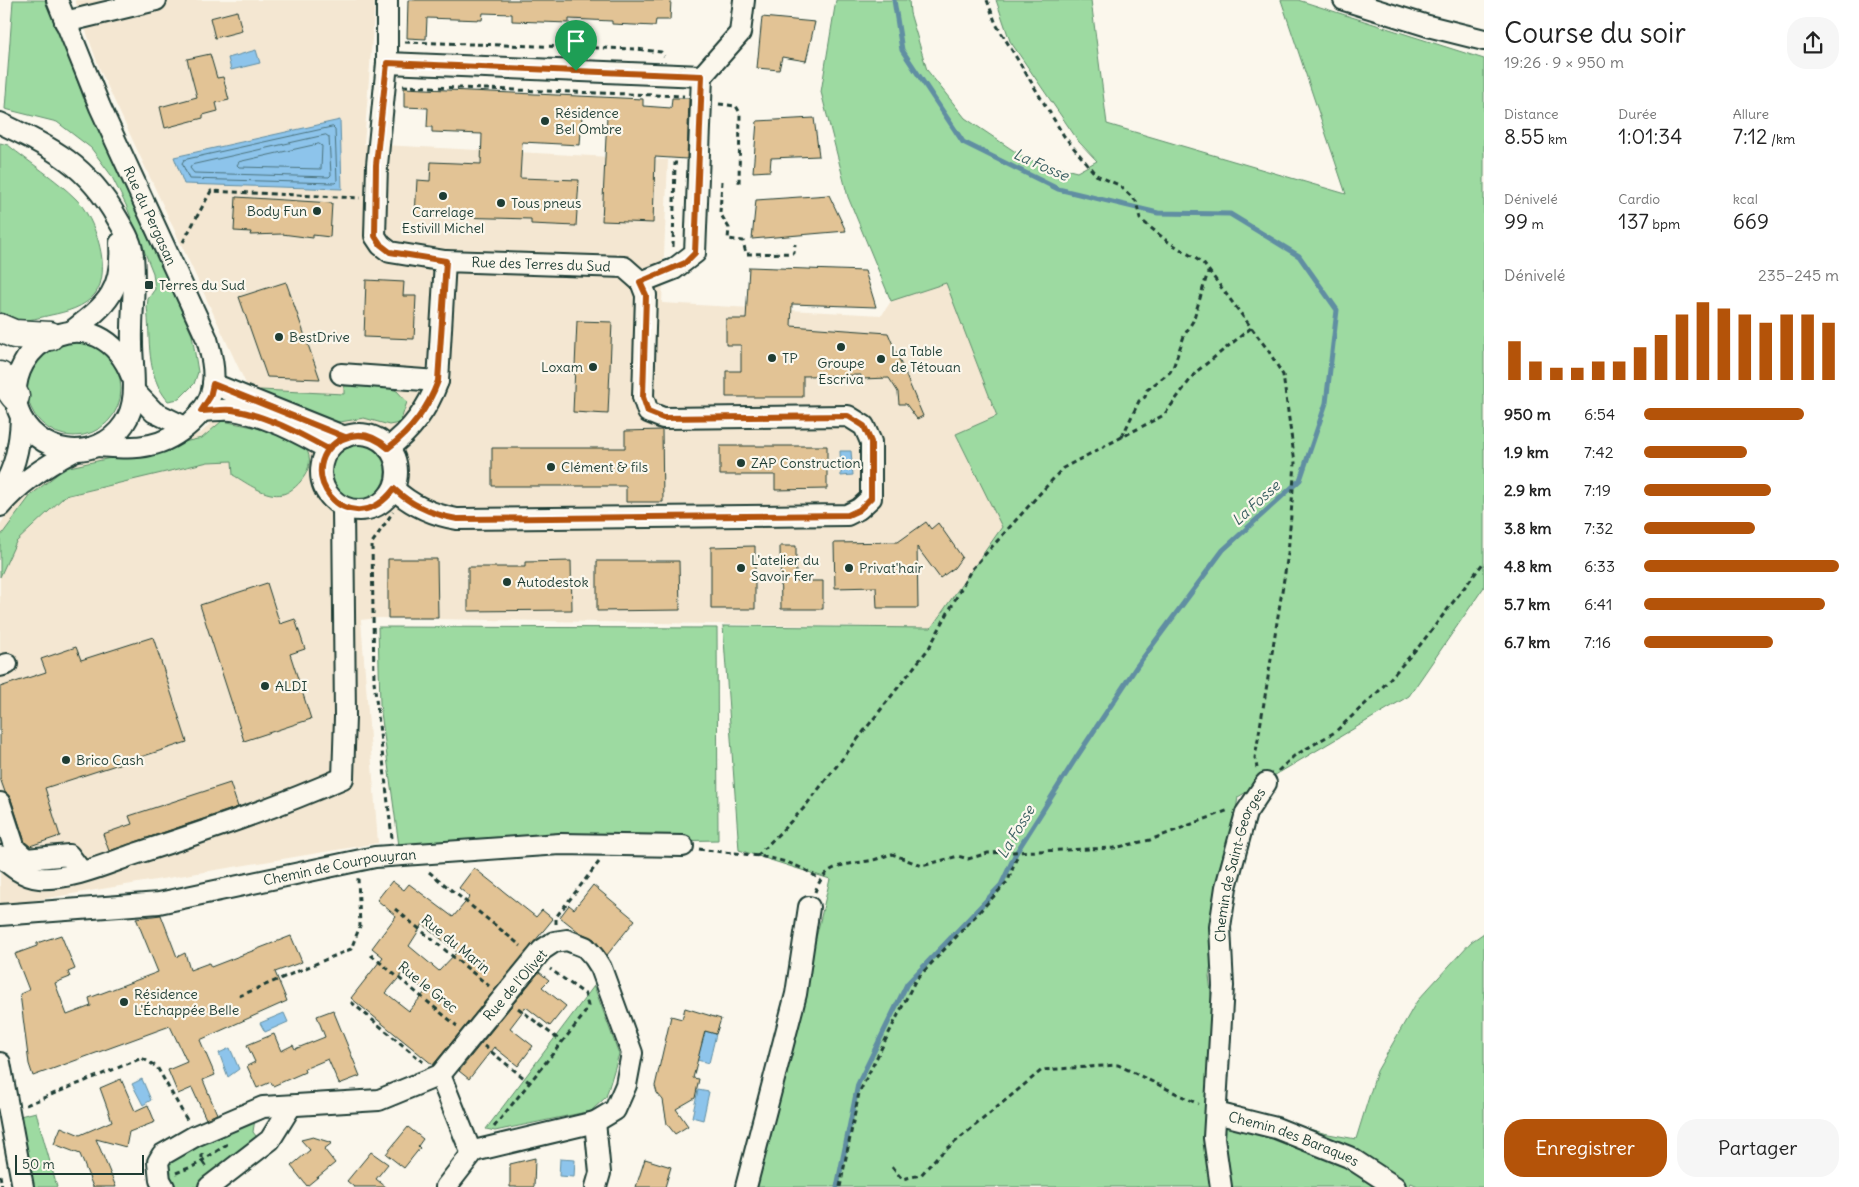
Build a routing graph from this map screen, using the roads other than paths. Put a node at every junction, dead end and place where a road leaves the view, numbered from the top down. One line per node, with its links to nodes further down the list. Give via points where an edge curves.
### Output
1 (57, 0): 6 (street, Rue du Pergasan)
2 (156, 0): 6 (street)
3 (387, 0): 8 (street, Rue des Terres du Sud)
4 (744, 0): 9 (street, via 740,33)
5 (1344, 0): 7 (street)
6 (64, 22): 19 (street, Rue du Pergasan, via 207,339 213,363)
7 (1484, 40)
8 (387, 63): 9 (street); 12 (street, Rue des Terres du Sud, via 375,199 375,236 390,252)
9 (702, 76): 13 (street, via 697,100 695,253 680,266)
10 (0, 123): 11 (street, via 56,152 79,168 98,187)
11 (112, 210): 15 (street, via 120,238 118,283 105,303); 18 (street, via 128,237 133,254)
12 (446, 261): 13 (street, Rue des Terres du Sud, via 624,267); 17 (street)
13 (640, 282): 29 (street, via 646,295 643,397 648,412 663,418 848,416 864,426 871,442 871,498 859,510 848,515 467,519 439,516)
14 (0, 328): 15 (highway, via 14,334)
15 (61, 334): 18 (street, via 89,333 105,340 126,362); 20 (street, via 34,346 23,361)
16 (341, 374): 17 (street)
17 (438, 381): 25 (street, via 432,397 409,430)
18 (133, 384): 22 (street, via 154,412); 24 (street, via 131,408 124,424)
19 (213, 384): 21 (street, Rue du Pergasan, via 210,397); 23 (street)
20 (12, 397): 27 (street, via 31,432 43,442); 28 (street, via 16,458)
21 (201, 411): 22 (street, Rue du Pergasan); 26 (street, via 230,410 252,414)
22 (185, 427): 24 (street, Rue du Pergasan, via 171,438 151,445)
23 (345, 437): 25 (street, via 370,436); 26 (street)
24 (97, 446): 27 (street)
25 (388, 448): 29 (street, via 397,468)
26 (328, 449): 31 (street, via 320,473 323,486)
27 (74, 451): 30 (street, via 46,466)
28 (0, 491)
29 (399, 494): 31 (street, via 372,509 357,511)
30 (0, 506)
31 (343, 507): 36 (street, via 343,778 255,815)
32 (1266, 783): 42 (street, Chemin de Saint-Georges, via 1246,813 1233,858 1220,927 1218,941 1223,980)
33 (0, 803): 36 (street, via 15,849 26,859 69,855)
34 (683, 846): 38 (street, Chemin de Courpouyran, via 560,844 394,856 355,861 159,903)
35 (0, 856): 36 (street, via 14,869 38,878)
36 (81, 871)
37 (809, 907): 50 (street, via 796,994)
38 (0, 915)
39 (0, 1063): 47 (street)
40 (440, 1075): 41 (street, via 380,1100); 43 (street, Rue de l'Olivet, via 535,958 554,942 567,940 585,947 601,968 632,1053 626,1085 615,1110); 44 (street, via 469,1146)
41 (291, 1106): 45 (street, via 263,1107 195,1136 162,1155 158,1162); 46 (street, via 270,1140)
42 (1216, 1113): 51 (street, Chemin de Saint-Georges, via 1214,1138); 52 (street, Chemin des Baraques, via 1276,1128 1349,1157)
43 (595, 1122): 44 (street, Rue de l'Olivet); 49 (street, via 600,1173)
44 (474, 1151): 48 (street)
45 (162, 1183)
46 (214, 1184)
47 (23, 1187)
48 (446, 1187)
49 (596, 1187)
50 (746, 1187)
51 (1221, 1187)
52 (1395, 1187)

